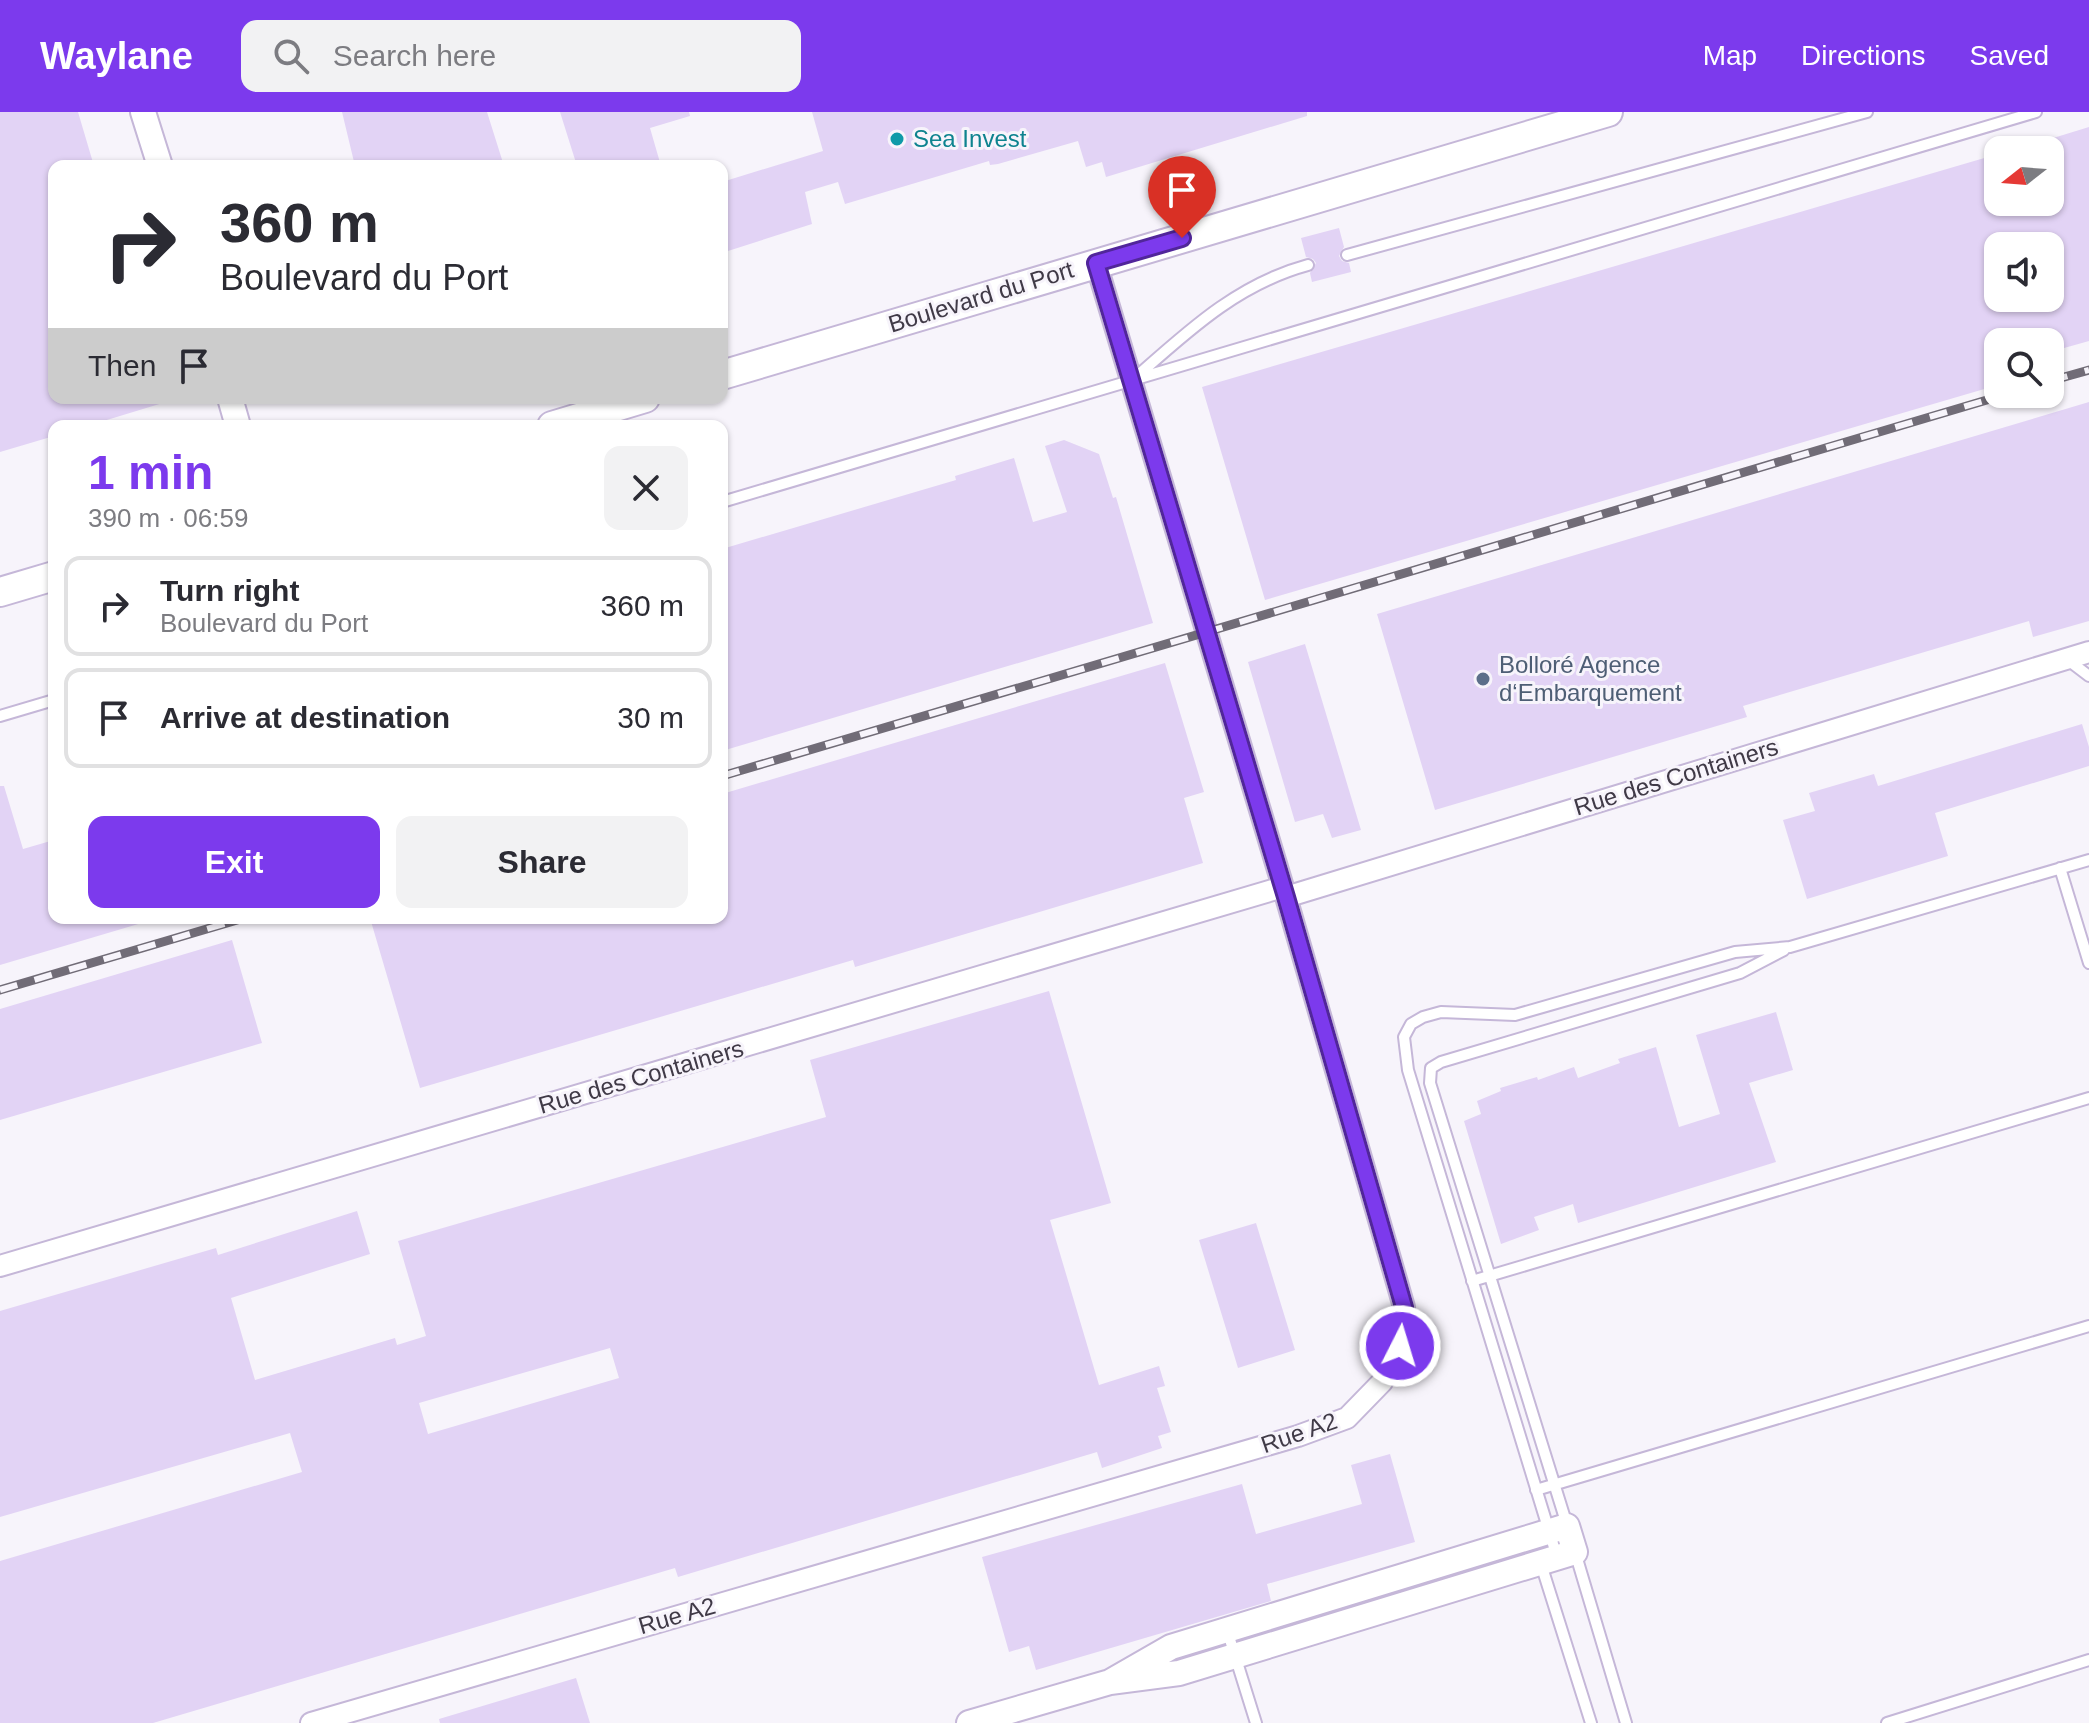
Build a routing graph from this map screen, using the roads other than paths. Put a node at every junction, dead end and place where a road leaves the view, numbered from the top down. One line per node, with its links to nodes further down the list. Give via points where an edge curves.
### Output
1 (143, 112): 5 (street)
2 (1608, 112): 7 (main road, Boulevard du Port)
3 (1867, 112): 6 (lane)
4 (2036, 112): 10 (lane)
5 (158, 160)
6 (1347, 255)
7 (1096, 263): 9 (main road, Boulevard du Port); 10 (street, Rue A2)
8 (1308, 265): 10 (lane, via 1245,290)
9 (728, 373)
10 (1131, 381): 13 (lane); 24 (street, Rue A2)
11 (625, 404): 12 (main road)
12 (572, 420)
13 (728, 500)
14 (48, 578): 15 (main road)
15 (0, 592)
16 (2089, 652): 17 (street, Rue des Containers)
17 (2067, 658): 18 (lane, Rue des Containers); 19 (lane); 24 (street, Rue des Containers)
18 (2089, 663)
19 (2089, 676)
20 (48, 702): 21 (lane)
21 (0, 716)
22 (2089, 860): 23 (lane)
23 (2060, 868): 25 (lane); 26 (lane)
24 (1284, 892): 28 (street, Rue des Containers); 40 (street, Rue A2, via 1404,1307 1400,1346 1382,1382 1347,1418)
25 (1790, 947): 29 (lane, via 1740,973 1431,1068 1430,1083); 30 (lane, via 1735,952 1515,1015 1441,1012 1411,1024 1404,1037 1408,1070)
26 (2089, 963)
27 (2089, 1098): 29 (lane)
28 (0, 1266)
29 (1490, 1275): 30 (lane); 32 (lane)
30 (1472, 1281): 33 (lane)
31 (2089, 1326): 32 (lane)
32 (1554, 1485): 33 (lane); 34 (lane)
33 (1536, 1490): 34 (lane)
34 (1550, 1532): 35 (street); 35 (lane); 36 (street)
35 (1558, 1557): 37 (street); 43 (lane); 44 (lane)
36 (1227, 1630): 37 (lane); 39 (street, via 1171,1647)
37 (1235, 1656): 39 (street, via 1179,1673); 42 (lane)
38 (2089, 1660): 45 (lane)
39 (1110, 1682): 41 (street)
40 (311, 1723)
41 (969, 1723)
42 (1256, 1723)
43 (1591, 1723)
44 (1626, 1723)
45 (1887, 1723)

